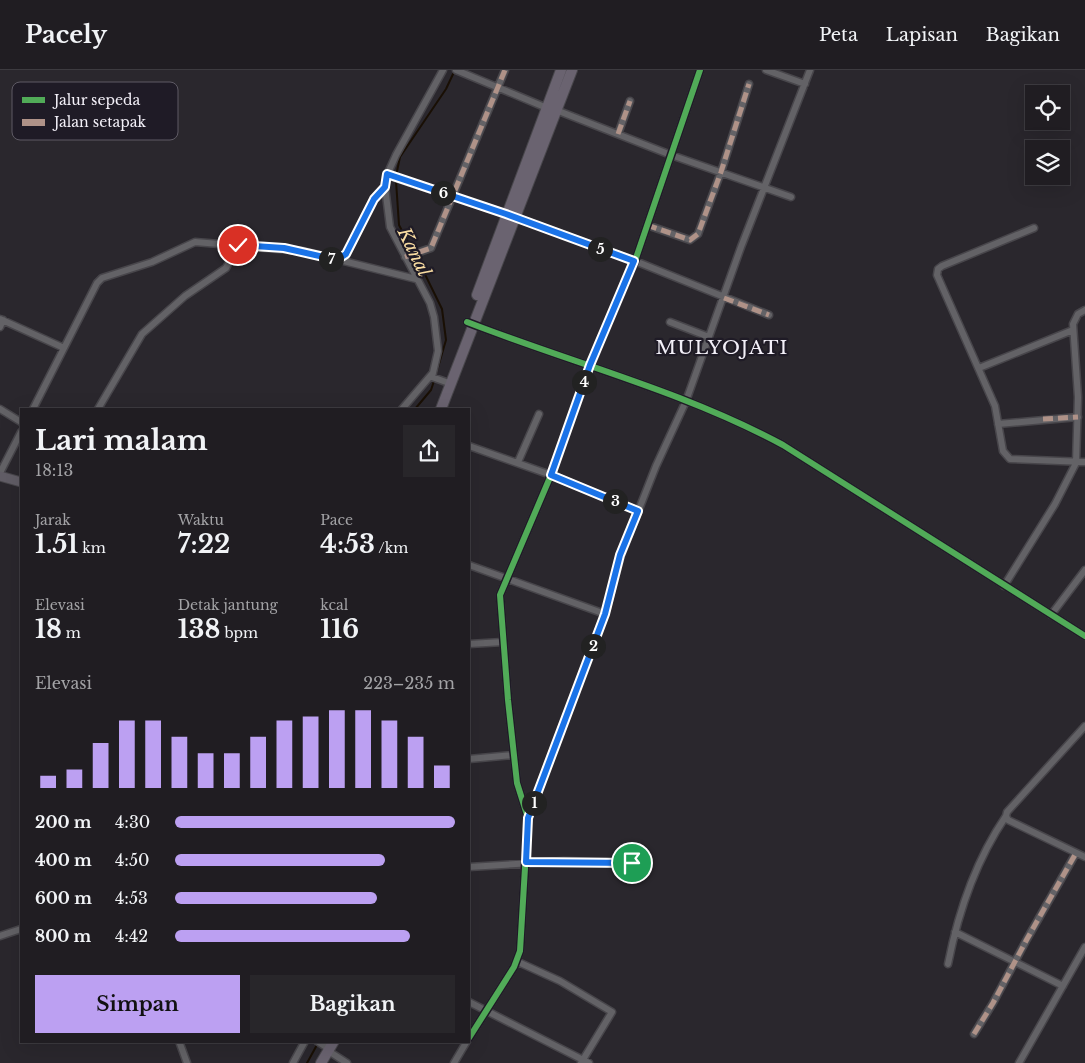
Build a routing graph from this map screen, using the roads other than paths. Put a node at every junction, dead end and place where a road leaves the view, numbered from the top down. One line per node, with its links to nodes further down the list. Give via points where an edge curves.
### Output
1 (443, 70): 17 (street, via 408,130)
2 (505, 70): 11 (street)
3 (561, 70): 13 (highway)
4 (572, 70): 13 (highway)
5 (700, 70): 15 (street)
6 (766, 70): 10 (street)
7 (810, 70): 10 (street)
8 (458, 71): 11 (street)
9 (749, 84): 16 (street)
10 (805, 84): 18 (street)
11 (499, 89): 13 (street); 20 (street)
12 (630, 101): 14 (street)
13 (551, 109): 14 (street); 22 (highway)
14 (618, 134): 15 (street)
15 (671, 155): 16 (street); 23 (street)
16 (721, 172): 18 (street); 23 (street, via 694,238 685,239)
17 (390, 175): 19 (street); 20 (street)
18 (765, 186): 21 (street); 30 (street)
19 (385, 187): 26 (street, via 388,222); 27 (street, via 374,199 346,254)
20 (454, 197): 22 (street); 26 (street, via 431,248)
21 (791, 197)
22 (510, 216): 28 (street); 35 (highway)
23 (647, 225): 28 (street)
24 (1034, 228): 41 (street, via 942,266 937,271)
25 (238, 245): 27 (street, via 284,248); 39 (street, via 190,242 152,262 102,278); 47 (street, via 226,268 185,296 142,334)
26 (406, 257): 29 (street)
27 (337, 260): 29 (street)
28 (634, 261): 30 (street); 40 (street)
29 (416, 279): 42 (street, via 430,303 436,329 438,351)
30 (724, 298): 32 (street); 38 (street)
31 (1085, 310): 37 (street, via 1074,319)
32 (769, 314)
33 (2, 319): 36 (street); 39 (street)
34 (670, 322): 38 (street)
35 (470, 323): 40 (street); 43 (highway); 50 (highway)
36 (0, 327)
37 (1073, 330): 41 (street); 44 (street)
38 (709, 337): 45 (street)
39 (64, 348): 46 (street)
40 (590, 365): 45 (street); 62 (street)
41 (979, 368): 55 (street, via 995,406)
42 (432, 376): 43 (street); 48 (street)
43 (445, 382): 49 (highway)
44 (1082, 397): 53 (street)
45 (686, 401): 64 (street); 68 (street, via 783,445)
46 (34, 408)
47 (99, 408)
48 (403, 408)
49 (435, 408)
50 (440, 408)
51 (0, 409): 54 (street)
52 (539, 414): 58 (street)
53 (1078, 417): 55 (street); 60 (street)
54 (20, 421)
55 (998, 424): 60 (street, via 1003,451 1010,459)
56 (20, 434): 61 (street)
57 (470, 446): 58 (street)
58 (518, 462): 62 (street)
59 (1085, 462): 60 (street)
60 (1076, 463): 68 (street)
61 (0, 474): 63 (main road)
62 (551, 475): 64 (street); 67 (street)
63 (20, 482)
64 (638, 511): 69 (street, via 620,555)
65 (470, 564): 67 (street)
66 (1085, 570): 70 (street)
67 (508, 577): 69 (street); 72 (street, via 500,600)
68 (1004, 586): 70 (street)
69 (605, 614): 78 (street)
70 (1051, 615): 71 (street)
71 (1085, 636)
72 (503, 642): 73 (street); 75 (street)
73 (470, 644)
74 (1085, 726): 77 (street)
75 (514, 755): 76 (street); 78 (street, via 517,783)
76 (470, 759)
77 (1006, 816): 79 (street, via 1008,820); 85 (street, via 993,835)
78 (528, 818): 81 (street)
79 (1076, 853): 80 (street); 89 (street)
80 (1085, 857)
81 (526, 862): 82 (street); 83 (street); 88 (street, via 520,951)
82 (632, 863)
83 (470, 867)
84 (20, 929): 86 (street)
85 (955, 932): 89 (street); 90 (street)
86 (0, 936)
87 (1085, 947): 91 (street)
88 (516, 961): 93 (street); 101 (street, via 560,981 612,1012)
89 (1014, 961): 91 (street); 94 (street, via 998,996)
90 (948, 964)
91 (1063, 986): 107 (street)
92 (470, 1003): 93 (street)
93 (485, 1011): 95 (street); 101 (street)
94 (974, 1034)
95 (470, 1037)
96 (179, 1043): 102 (street)
97 (304, 1043): 103 (street)
98 (320, 1043): 100 (street)
99 (466, 1043): 106 (street)
100 (331, 1052): 104 (highway); 105 (street)
101 (584, 1062)
102 (187, 1063)
103 (294, 1063)
104 (321, 1063)
105 (347, 1063)
106 (454, 1063)
107 (1019, 1063)

